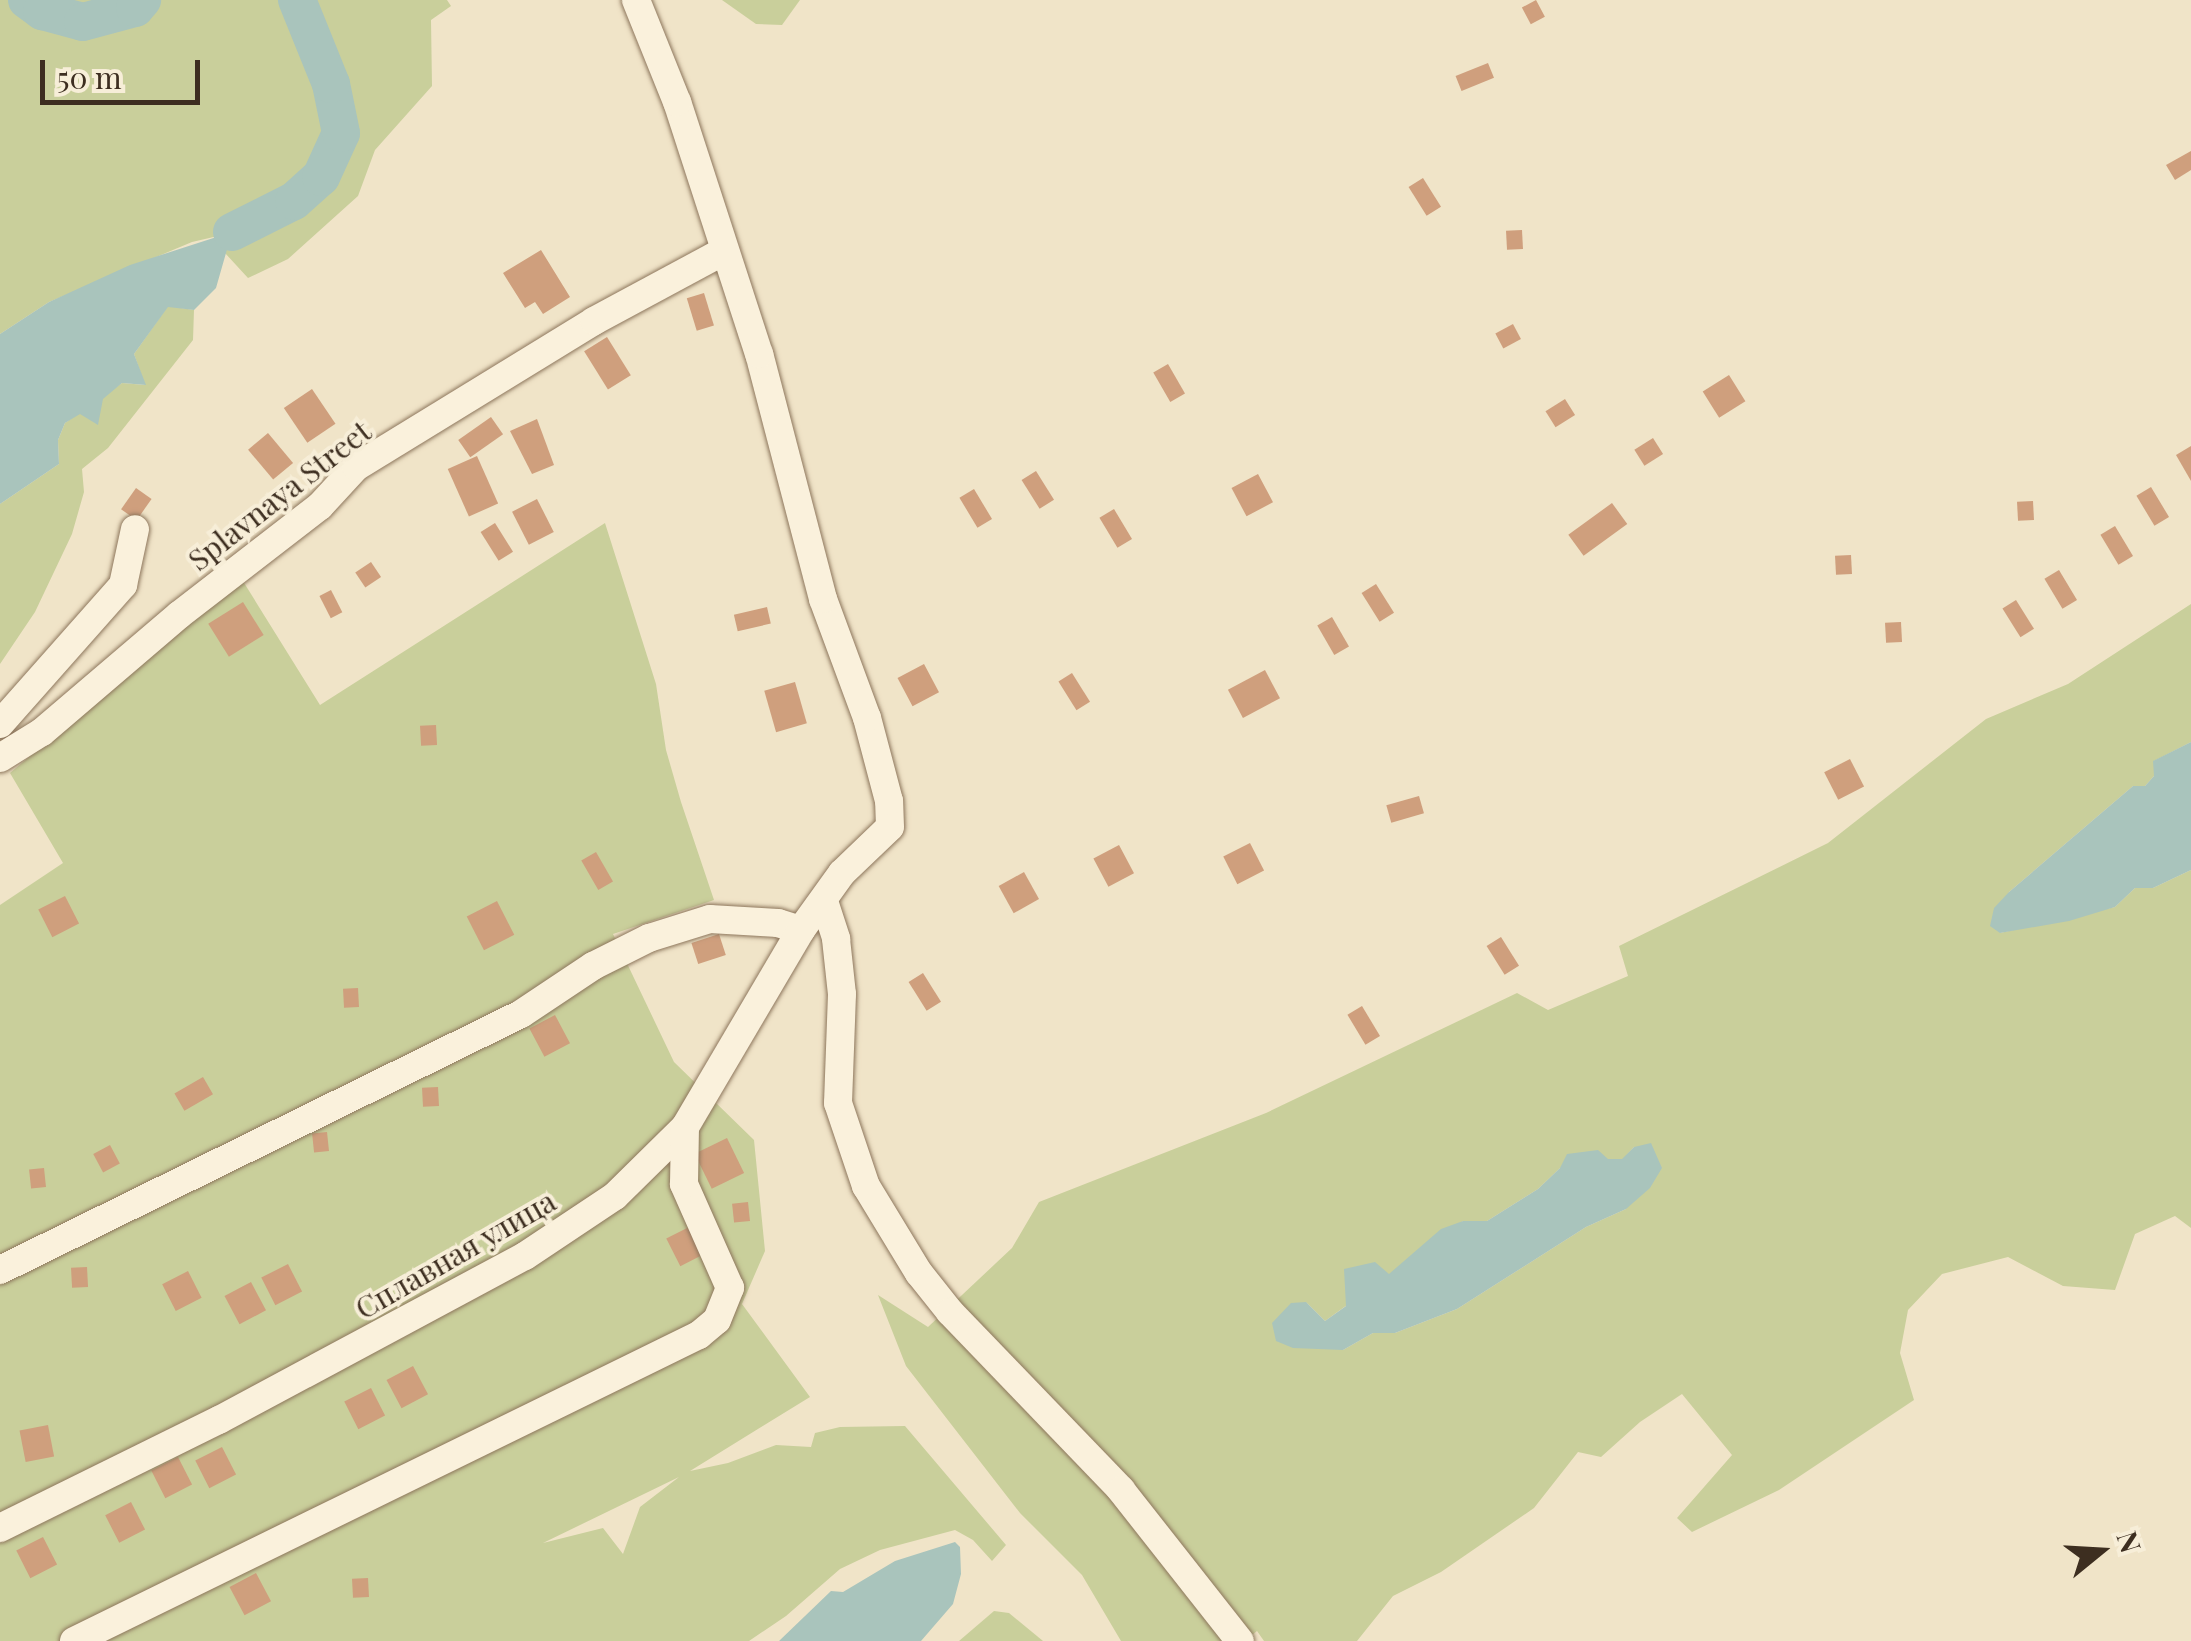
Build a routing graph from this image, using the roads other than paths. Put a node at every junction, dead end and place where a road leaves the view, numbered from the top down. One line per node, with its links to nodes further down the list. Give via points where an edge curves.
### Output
1 (636, 0): 2 (street, Сплавная улица, via 678,102)
2 (722, 252): 5 (street, Splavnaya Street, via 594,321 356,467 320,506 42,732); 6 (street, Сплавная улица, via 759,354 823,599 868,718 889,802 890,826)
3 (135, 529): 4 (street, via 123,585)
4 (0, 724)
5 (0, 758)
6 (824, 901): 7 (street, Сплавная улица); 12 (street, via 842,994 838,1104 866,1186 950,1312 1121,1490)
7 (801, 930): 8 (street, Сплавная улица); 9 (street, via 710,919 648,938 521,1014)
8 (685, 1127): 10 (street, Сплавная улица, via 615,1196 526,1256); 11 (street, via 684,1184 730,1288 708,1327 573,1400)
9 (0, 1270)
10 (0, 1528)
11 (74, 1641)
12 (1240, 1641)

